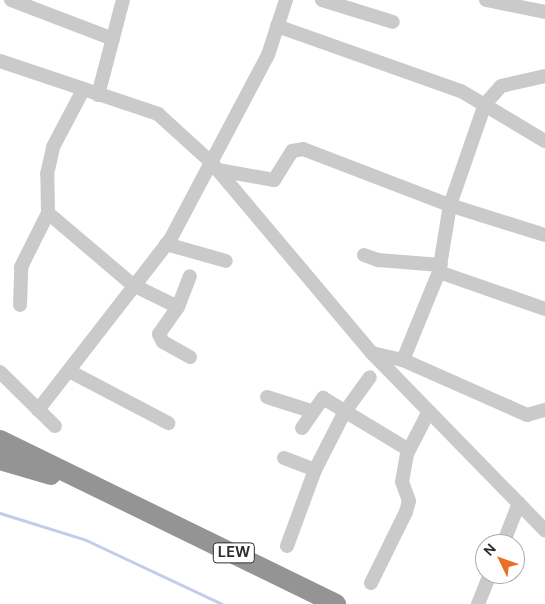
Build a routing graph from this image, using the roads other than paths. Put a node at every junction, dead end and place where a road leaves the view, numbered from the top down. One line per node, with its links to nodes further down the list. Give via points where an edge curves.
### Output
1 (11, 0): 9 (street)
2 (123, 0): 9 (street)
3 (286, 0): 8 (street)
4 (322, 0): 7 (street)
5 (486, 0): 6 (street)
6 (545, 12)
7 (393, 22)
8 (277, 26): 14 (street); 16 (street, via 268,55)
9 (113, 39): 13 (street)
10 (0, 61): 12 (street)
11 (545, 76): 14 (street, via 501,86)
12 (83, 90): 13 (street); 18 (street, via 53,147 47,174)
13 (98, 95): 16 (street, via 158,114)
14 (485, 104): 15 (street); 17 (street)
15 (545, 141)
16 (214, 166): 17 (street, via 274,180 292,151 303,149); 20 (street); 29 (street)
17 (450, 205): 19 (street); 23 (street)
18 (48, 213): 25 (street); 26 (street, via 21,267)
19 (545, 235)
20 (166, 244): 22 (street); 25 (street)
21 (364, 255): 23 (street)
22 (226, 261)
23 (440, 269): 28 (street); 31 (street)
24 (190, 276): 27 (street)
25 (133, 284): 27 (street); 33 (street)
26 (20, 305)
27 (178, 307): 30 (street, via 160,339)
28 (545, 309)
29 (372, 353): 31 (street); 39 (street)
30 (190, 357)
31 (403, 360): 38 (street, via 527,415)
32 (0, 372): 36 (street)
33 (71, 372): 36 (street); 41 (street)
34 (370, 377): 40 (street)
35 (266, 397): 37 (street)
36 (38, 410): 42 (street)
37 (312, 410): 40 (street, via 323,398); 43 (street)
38 (545, 410)
39 (430, 411): 45 (street); 50 (street)
40 (344, 413): 45 (street); 48 (street)
41 (168, 422)
42 (55, 426)
43 (302, 428)
44 (0, 440): 49 (highway, LEW)
45 (409, 450): 54 (street, via 402,482 410,501)
46 (284, 458): 48 (street)
47 (0, 460): 49 (highway, LEW)
48 (316, 470): 53 (street)
49 (131, 503): 56 (highway, LEW)
50 (520, 503): 51 (street); 52 (street)
51 (545, 530)
52 (507, 534)
53 (287, 546)
54 (371, 584)
55 (486, 584): 57 (street)
56 (336, 604)
57 (478, 604)

